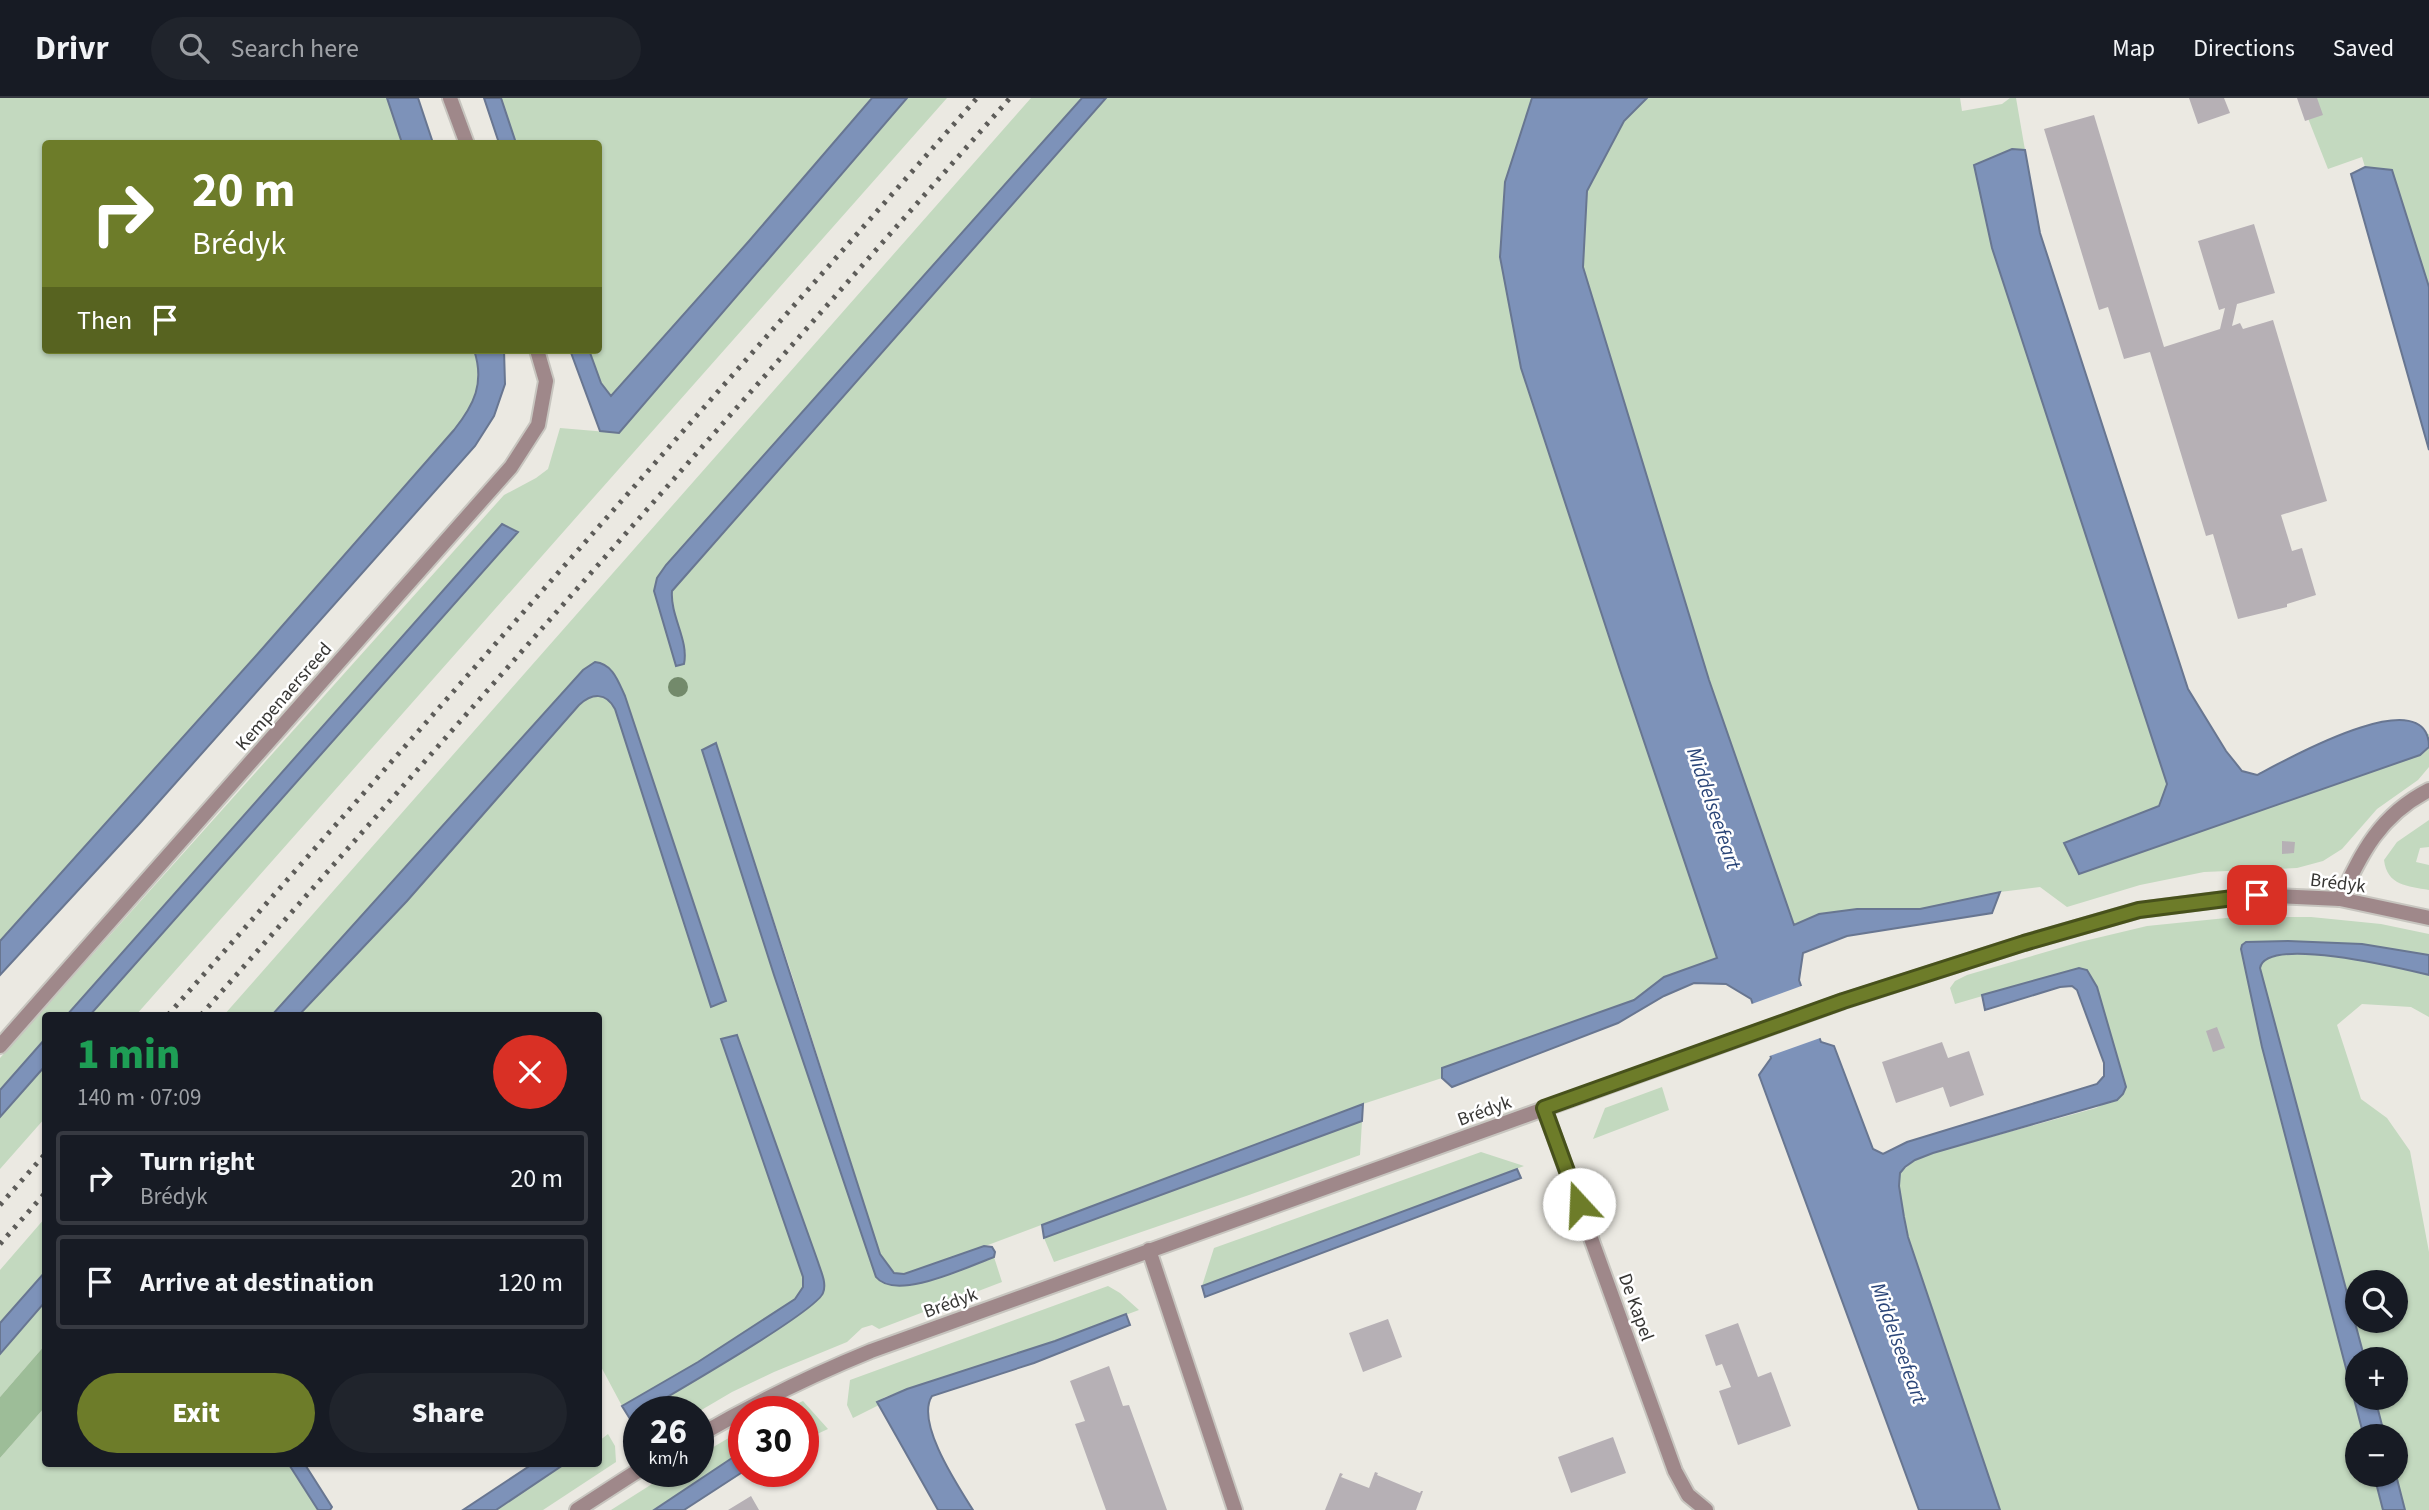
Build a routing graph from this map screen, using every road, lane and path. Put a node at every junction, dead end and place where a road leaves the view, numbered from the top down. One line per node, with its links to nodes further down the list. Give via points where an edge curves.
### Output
1 (450, 98): 2 (street)
2 (466, 140)
3 (538, 354): 7 (street, Kempenaersreed, via 547,381 538,425 511,467)
4 (2429, 790): 5 (street, via 2386,820 2362,852)
5 (2340, 899): 6 (street, Brédyk); 8 (street, Brédyk, via 2257,895 2139,910 1843,1001)
6 (2429, 918)
7 (0, 1046)
8 (1544, 1108): 9 (street, Brédyk); 14 (street, De Kapel, via 1675,1471 1688,1495)
9 (1149, 1251): 10 (street, Brédyk, via 871,1351); 13 (street)
10 (714, 1427)
11 (623, 1480): 12 (street)
12 (577, 1510)
13 (1235, 1510)
14 (1706, 1510)

